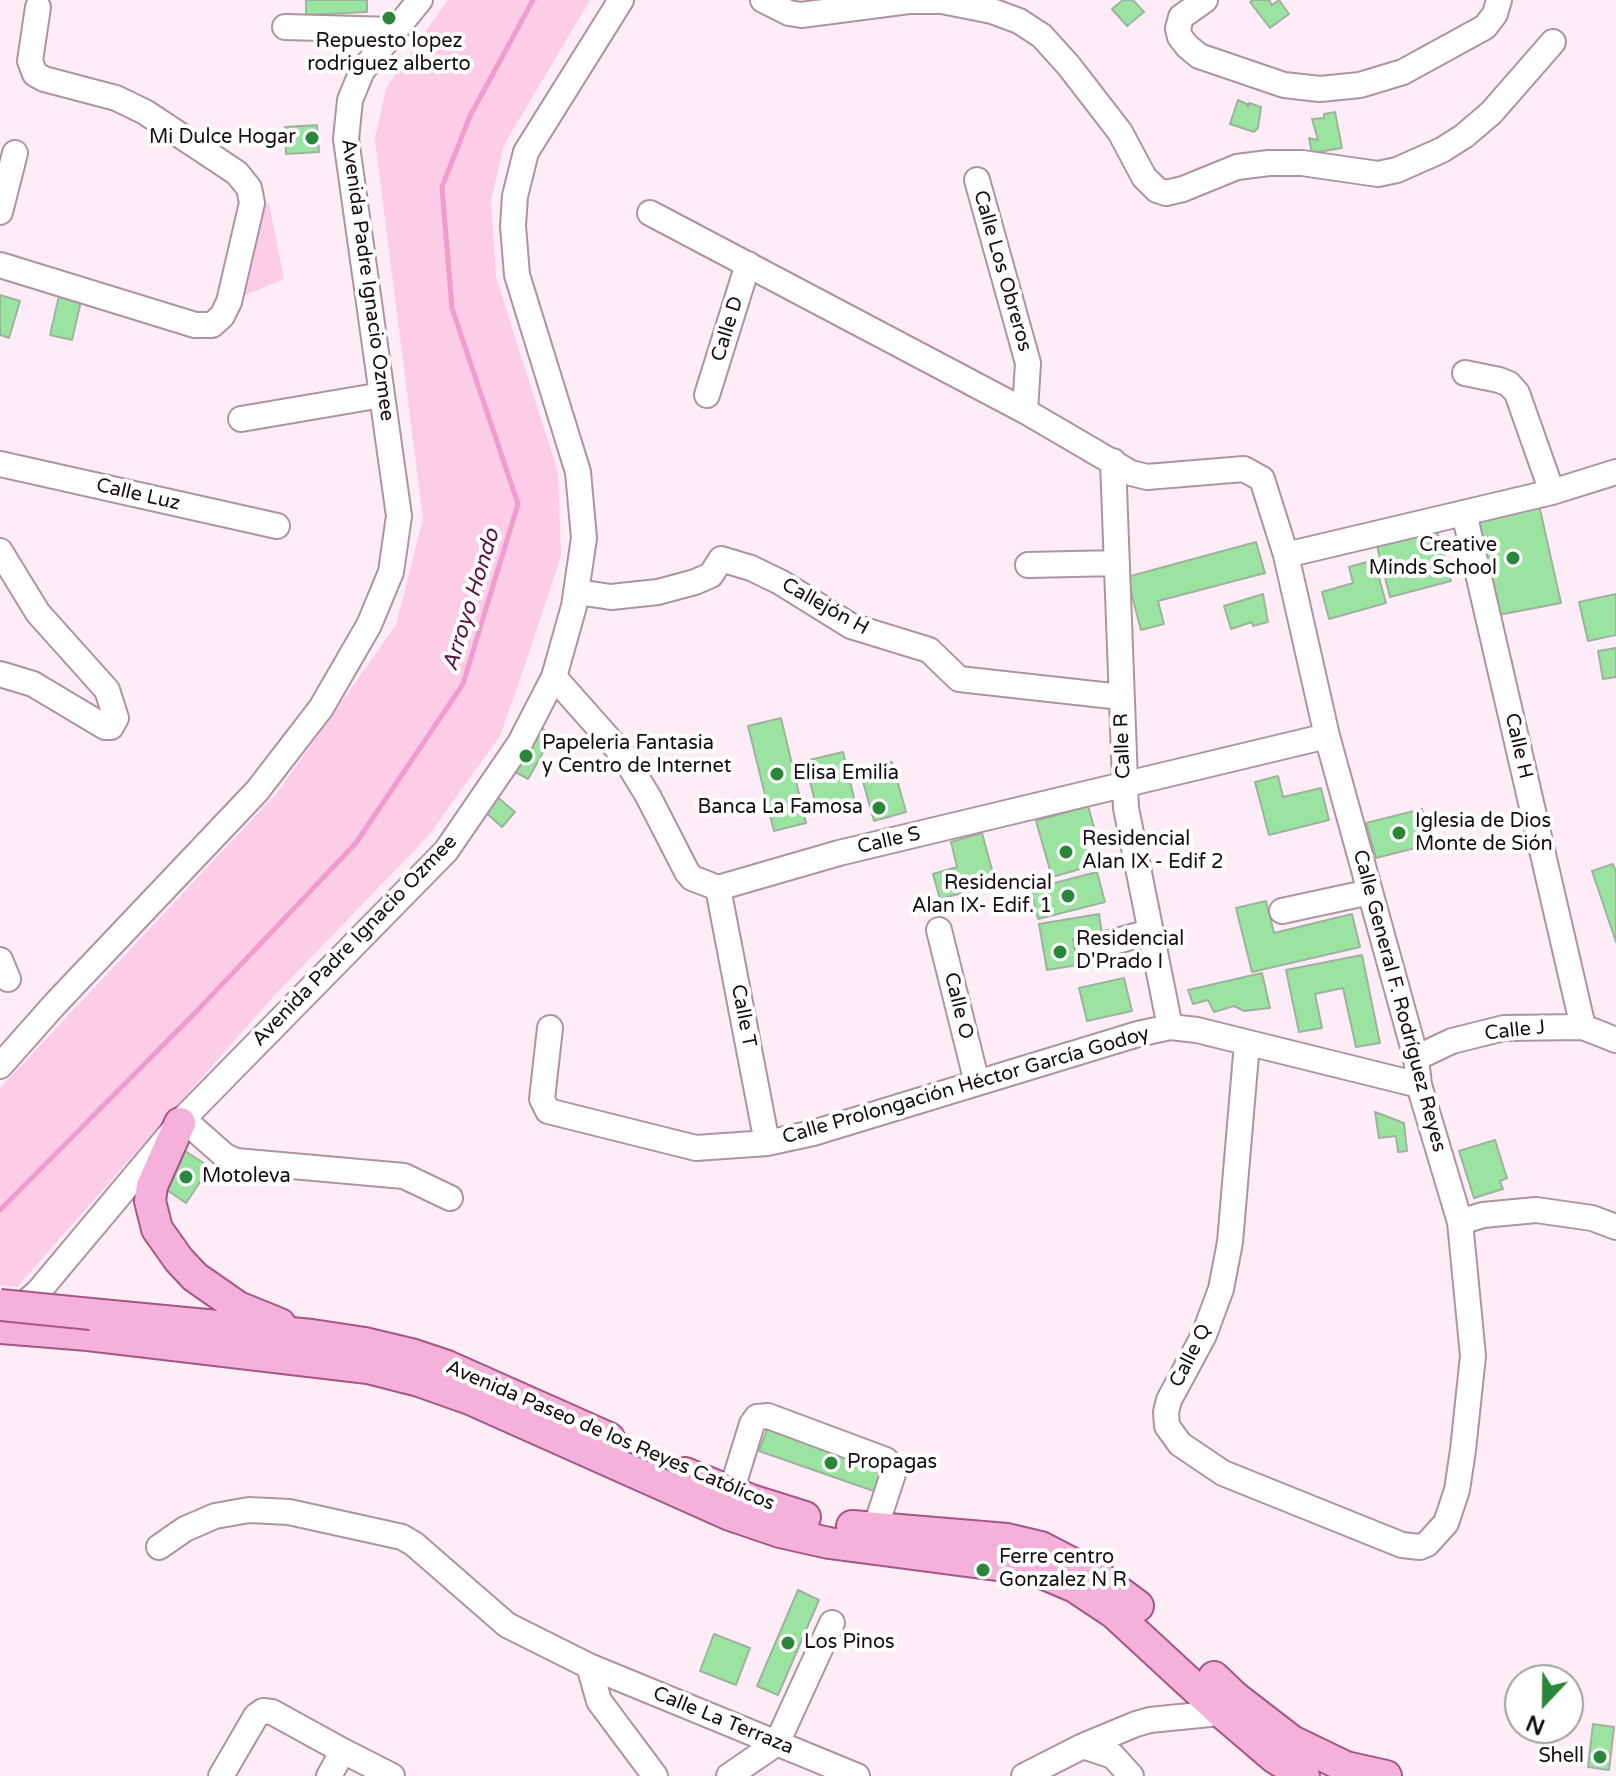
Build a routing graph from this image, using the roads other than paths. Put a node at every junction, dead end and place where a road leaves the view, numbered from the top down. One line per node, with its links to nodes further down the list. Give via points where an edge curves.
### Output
1 (420, 0): 8 (street, Avenida Padre Ignacio Ozmee)
2 (621, 0): 31 (street, Avenida Padre Ignacio Ozmee, via 526,152 515,196 517,275 578,472 584,538)
3 (763, 0): 9 (street, via 801,15 942,1 1019,21 1042,36 1069,66 1120,132 1144,177 1166,193 1237,167 1269,163 1378,174 1397,170 1464,136)
4 (1205, 0): 5 (street, via 1181,17 1178,29 1199,56 1284,85 1320,89 1360,85 1403,72 1485,27)
5 (1499, 0)
6 (38, 2): 15 (street, via 30,61 35,74 145,112 237,173 249,188 252,203 229,302 212,325 195,325)
7 (285, 27): 8 (street)
8 (394, 30): 17 (street, Avenida Padre Ignacio Ozmee, via 362,71 350,100 346,139)
9 (1553, 42)
10 (15, 153): 12 (street)
11 (977, 180): 19 (street, Calle Los Obreros, via 1028,363)
12 (0, 212)
13 (650, 213): 14 (street)
14 (748, 264): 18 (street, Calle D); 19 (street)
15 (0, 265)
16 (1465, 373): 24 (street, via 1499,380 1517,393)
17 (382, 395): 20 (street); 49 (street, Avenida Padre Ignacio Ozmee, via 399,516 391,572 369,625 321,708 257,791)
18 (707, 395)
19 (1025, 411): 21 (street)
20 (241, 419)
21 (1113, 461): 28 (street, Calle General F. Rodríguez Reyes, via 1147,477 1244,469 1262,479); 29 (street, Calle R)
22 (0, 464): 26 (street, Calle Luz)
23 (1616, 472): 24 (street)
24 (1552, 492): 25 (street)
25 (1464, 513): 28 (street); 44 (street, Calle H)
26 (277, 526)
27 (0, 551): 32 (street, via 38,613 107,690 116,718 105,727 33,684)
28 (1286, 555): 35 (street, Calle General F. Rodríguez Reyes)
29 (1117, 563): 30 (street); 34 (street, Calle R)
30 (1028, 565)
31 (577, 592): 33 (street, Avenida Padre Ignacio Ozmee); 34 (street, Callejón H, via 611,597 658,592 711,575 721,559 780,582 851,626 929,650 959,679)
32 (0, 674)
33 (554, 677): 37 (street, via 623,755 687,872); 52 (street, Avenida Padre Ignacio Ozmee, via 520,743 446,851)
34 (1121, 697): 36 (street, Calle R)
35 (1327, 736): 36 (street, Calle S); 38 (street, Calle General F. Rodríguez Reyes)
36 (1124, 786): 37 (street, Calle S, via 839,853); 41 (street, Calle R)
37 (718, 888): 53 (street, Calle T)
38 (1370, 892): 39 (street); 48 (street, Calle General F. Rodríguez Reyes)
39 (1282, 911)
40 (939, 930): 50 (street, Calle O)
41 (1149, 932): 42 (street); 43 (street, Calle R)
42 (1092, 948)
43 (1170, 1027): 47 (street, Calle Prolongación Héctor García Godoy); 50 (street, Calle Prolongación Héctor García Godoy)
44 (1583, 1027): 46 (street, Calle J); 48 (street, Calle J, via 1504,1028 1452,1041)
45 (550, 1028): 53 (street, Calle Prolongación Héctor García Godoy, via 542,1099 548,1111 696,1148)
46 (1616, 1040)
47 (1247, 1043): 51 (street, Calle Prolongación Héctor García Godoy); 63 (street, Calle Q, via 1230,1242 1221,1289 1204,1335 1169,1400 1167,1426 1180,1444 1223,1473 1402,1545)
48 (1416, 1058): 51 (street, Calle General F. Rodríguez Reyes)
49 (0, 1066)
50 (977, 1083): 53 (street, Calle Prolongación Héctor García Godoy)
51 (1419, 1085): 55 (street, Calle General F. Rodríguez Reyes)
52 (181, 1121): 54 (street, via 236,1161 404,1176); 59 (street, Avenida Padre Ignacio Ozmee, via 38,1292); 60 (main road, via 152,1186 157,1229 179,1260 214,1291 238,1307)
53 (767, 1143)
54 (450, 1198)
55 (1460, 1222): 56 (street, via 1536,1210); 63 (street, Calle General F. Rodríguez Reyes, via 1473,1356 1457,1490 1446,1523)
56 (1616, 1227)
57 (0, 1305): 58 (main road, Avenida Paseo de los Reyes Católicos, bridge)
58 (90, 1325): 59 (main road, Avenida Paseo de los Reyes Católicos); 60 (main road, Avenida Paseo de los Reyes Católicos); 67 (main road, Avenida Paseo de los Reyes Católicos, via 381,1371 470,1399 730,1515 780,1532 1035,1570 1075,1587 1114,1613)
59 (0, 1326)
60 (312, 1335): 61 (main road, Avenida Paseo de los Reyes Católicos, via 365,1343 447,1366)
61 (731, 1492): 62 (main road, Avenida Paseo de los Reyes Católicos, via 786,1512); 62 (street, via 752,1424 757,1417 768,1416 886,1460 893,1474)
62 (875, 1529): 67 (main road, Avenida Paseo de los Reyes Católicos, via 1007,1539 1072,1561 1147,1614)
63 (1427, 1544)
64 (159, 1547): 66 (street, Calle La Terraza, via 215,1516 249,1510 289,1512 389,1532 414,1544 507,1625)
65 (832, 1623): 68 (street)
66 (589, 1666): 68 (street, Calle La Terraza); 71 (street, via 599,1701)
67 (1228, 1704): 69 (street, via 1150,1720); 79 (main road, Avenida Paseo de los Reyes Católicos, via 1275,1758); 80 (main road, Avenida Paseo de los Reyes Católicos, via 1315,1753)
68 (777, 1743): 75 (street); 76 (street, Calle La Terraza)
69 (1083, 1746): 77 (street); 78 (street, via 1113,1756)
70 (343, 1751): 72 (street, via 263,1711); 73 (street); 74 (street)
71 (652, 1775)
72 (221, 1776)
73 (329, 1776)
74 (392, 1776)
75 (729, 1776)
76 (857, 1776)
77 (1024, 1776)
78 (1131, 1776)
79 (1304, 1776)
80 (1386, 1776)

